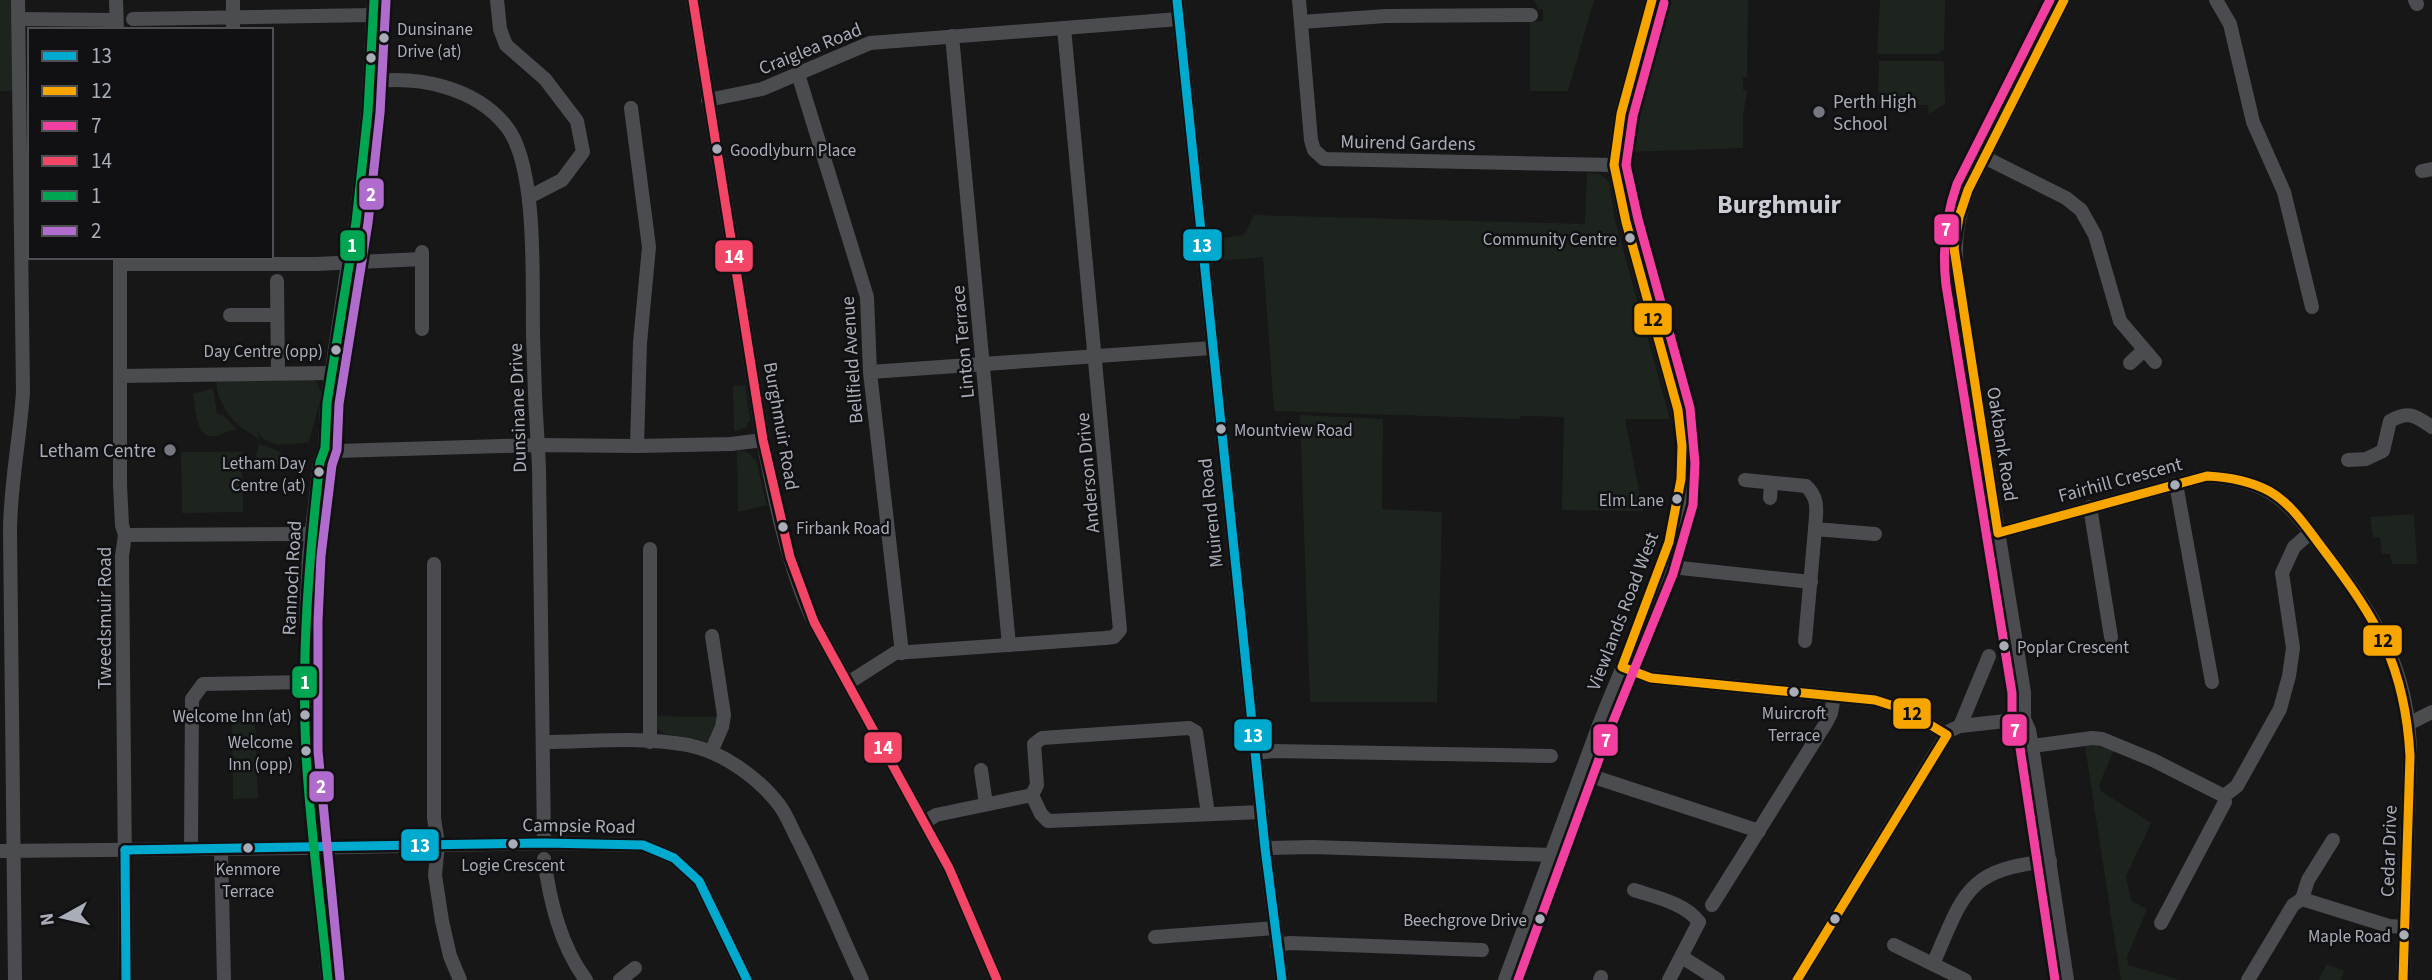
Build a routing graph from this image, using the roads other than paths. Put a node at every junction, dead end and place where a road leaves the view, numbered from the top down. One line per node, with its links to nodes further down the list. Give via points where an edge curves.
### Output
1 (18, 0): 14 (street)
2 (116, 0): 19 (street)
3 (233, 0): 18 (street)
4 (374, 0): 12 (street, Rannoch Road)
5 (497, 0): 28 (street, via 506,46 545,79 576,121 583,152 562,180)
6 (693, 0): 24 (street, Burghmuir Road)
7 (1177, 0): 16 (street, Muirend Road)
8 (1299, 0): 17 (street, Muirend Gardens)
9 (1653, 0): 27 (street, Viewlands Road West, via 1621,114)
10 (2064, 0): 26 (street, Oakbank Road)
11 (2216, 0): 32 (street, via 2230,24 2253,122 2284,192)
12 (373, 15): 18 (street); 23 (street, Rannoch Road)
13 (1531, 15): 17 (street)
14 (18, 19): 19 (street); 106 (street, via 23,392 10,495)
15 (133, 19): 18 (street)
16 (1179, 19): 20 (street, Craiglea Road); 36 (street, Muirend Road)
17 (1301, 22): 27 (street, Muirend Gardens, via 1312,145 1324,159)
18 (233, 24)
19 (117, 25)
20 (1064, 28): 21 (street, Craiglea Road); 38 (street, Anderson Drive)
21 (952, 36): 22 (street, Craiglea Road, via 870,43); 41 (street, Linton Terrace)
22 (797, 74): 24 (street, Craiglea Road, via 762,89); 42 (street, Bellfield Avenue, via 865,286)
23 (370, 82): 28 (street, Dunsinane Drive, via 440,85 483,105 507,126 519,150); 30 (street, Rannoch Road)
24 (708, 100): 47 (street, Burghmuir Road)
25 (631, 108): 49 (street, via 649,247)
26 (1984, 157): 37 (street, via 2081,209 2095,235 2120,321); 58 (street, Oakbank Road, via 1961,209 1954,248)
27 (1614, 165): 65 (street, Viewlands Road West, via 1682,434 1678,515)
28 (529, 197): 48 (street, Dunsinane Drive)
29 (120, 261): 30 (street); 45 (street, Tweedsmuir Road)
30 (348, 263): 35 (street, via 422,255); 44 (street, Rannoch Road)
31 (277, 281): 34 (street)
32 (2312, 307)
33 (230, 315): 34 (street)
34 (277, 315): 43 (street)
35 (422, 329)
36 (1212, 348): 38 (street); 87 (street, Muirend Road)
37 (2144, 349): 39 (street); 40 (street)
38 (1095, 357): 41 (street); 70 (street, Anderson Drive, via 1120,630 1112,638)
39 (2155, 362)
40 (2130, 363)
41 (983, 364): 42 (street); 70 (street, Linton Terrace)
42 (870, 372): 71 (street, Bellfield Avenue)
43 (278, 373): 44 (street); 45 (street)
44 (332, 373): 50 (street, Rannoch Road)
45 (120, 376): 60 (street, Tweedsmuir Road)
46 (2432, 427): 51 (street, via 2413,415 2401,414 2390,421 2383,451 2367,459)
47 (763, 440): 49 (street); 76 (street, Burghmuir Road, via 806,606)
48 (538, 444): 49 (street); 50 (street); 83 (street, Dunsinane Drive)
49 (637, 446)
50 (325, 448): 61 (street, Rannoch Road)
51 (2348, 460)
52 (1745, 480): 53 (street)
53 (1771, 483): 55 (street); 57 (street, via 1809,489 1817,502)
54 (2176, 484): 56 (street, Fairhill Crescent); 59 (street, Fairhill Crescent, via 2207,476 2247,482 2282,500); 75 (street)
55 (1770, 498)
56 (2090, 507): 58 (street, Fairhill Crescent); 68 (street)
57 (1815, 529): 62 (street, via 1856,540); 66 (street)
58 (1998, 533): 79 (street, Oakbank Road, via 2024,692)
59 (2310, 533): 80 (street, Fairhill Crescent, via 2381,632 2403,688); 92 (street, via 2294,547 2282,573 2292,648 2280,709 2237,786)
60 (125, 534): 61 (street); 105 (street, Tweedsmuir Road)
61 (311, 534): 74 (street, Rannoch Road)
62 (1875, 534)
63 (650, 549): 84 (street)
64 (434, 564): 100 (street, via 434,818)
65 (1662, 566): 66 (street); 73 (street, Viewlands Road West)
66 (1811, 582): 69 (street, via 1812,625)
67 (712, 636): 86 (street, via 724,715)
68 (2111, 637)
69 (1805, 641)
70 (1009, 645): 71 (street, Anderson Drive)
71 (902, 653): 76 (street, Anderson Drive)
72 (1989, 656): 81 (street)
73 (1622, 667): 77 (street, via 1651,678); 90 (street, Viewlands Road West)
74 (306, 682): 101 (street, Rannoch Road, via 306,755); 103 (street, via 203,684 192,699)
75 (2212, 682)
76 (848, 683): 96 (street, Burghmuir Road)
77 (1834, 696): 82 (street, via 1892,704); 97 (street, via 1826,723)
78 (2432, 712): 80 (street)
79 (2024, 719): 81 (street); 85 (street, Oakbank Road)
80 (2410, 723): 114 (street, Cedar Drive)
81 (1960, 726): 82 (street)
82 (1947, 735): 137 (street)
83 (543, 739): 84 (street); 99 (street, Dunsinane Drive)
84 (650, 742): 86 (street)
85 (2032, 746): 92 (street, via 2097,738); 109 (street, Oakbank Road)
86 (711, 752): 131 (street, via 742,769 781,808)
87 (1255, 753): 88 (street); 94 (street, Muirend Road)
88 (1552, 756)
89 (981, 770): 93 (street)
90 (1582, 773): 97 (street); 107 (street, Viewlands Road West)
91 (1032, 795): 93 (street); 95 (street, via 1048,821); 95 (street, via 1037,785 1034,744 1042,738 1189,728 1196,732)
92 (2224, 796): 113 (street, via 2225,802)
93 (986, 804): 96 (street, via 936,815)
94 (1262, 812): 95 (street); 102 (street, Muirend Road)
95 (1208, 814)
96 (925, 822): 132 (street, Burghmuir Road)
97 (1759, 831): 112 (street)
98 (2333, 840): 111 (street, via 2308,880)
99 (544, 843): 100 (street, Campsie Road); 130 (street, Campsie Road, via 643,845 674,858 699,881)
100 (438, 844): 101 (street, Campsie Road); 127 (street, via 435,875 442,921)
101 (316, 847): 104 (street, Campsie Road); 126 (street, Rannoch Road)
102 (1265, 848): 107 (street); 115 (street, Muirend Road)
103 (191, 849): 104 (street, Campsie Road); 105 (street, Campsie Road)
104 (221, 849): 125 (street)
105 (125, 850): 106 (street, Campsie Road); 124 (street, Tweedsmuir Road)
106 (6, 851): 123 (street)
107 (1552, 855): 134 (street, Viewlands Road West)
108 (544, 859): 128 (street, via 549,898)
109 (2050, 861): 121 (street, via 1998,870 1972,887); 139 (street, Oakbank Road)
110 (1634, 889): 120 (street, via 1674,904 1699,922)
111 (2302, 899): 114 (street); 140 (street, via 2293,905)
112 (1712, 905)
113 (2161, 923)
114 (2405, 927): 141 (street, Cedar Drive)
115 (1275, 928): 116 (street); 117 (street, Muirend Road)
116 (1155, 938)
117 (1277, 945): 119 (street); 133 (street, Muirend Road)
118 (1894, 945): 121 (street)
119 (1475, 946)
120 (1682, 957): 135 (street); 136 (street)
121 (1933, 964): 138 (street)
122 (635, 968): 129 (street)
123 (15, 980)
124 (126, 980)
125 (224, 980)
126 (328, 980)
127 (460, 980)
128 (586, 980)
129 (620, 980)
130 (747, 980)
131 (862, 980)
132 (997, 980)
133 (1282, 980)
134 (1505, 980)
135 (1669, 980)
136 (1718, 980)
137 (1797, 980)
138 (1965, 980)
139 (2067, 980)
140 (2248, 980)
141 (2403, 980)

